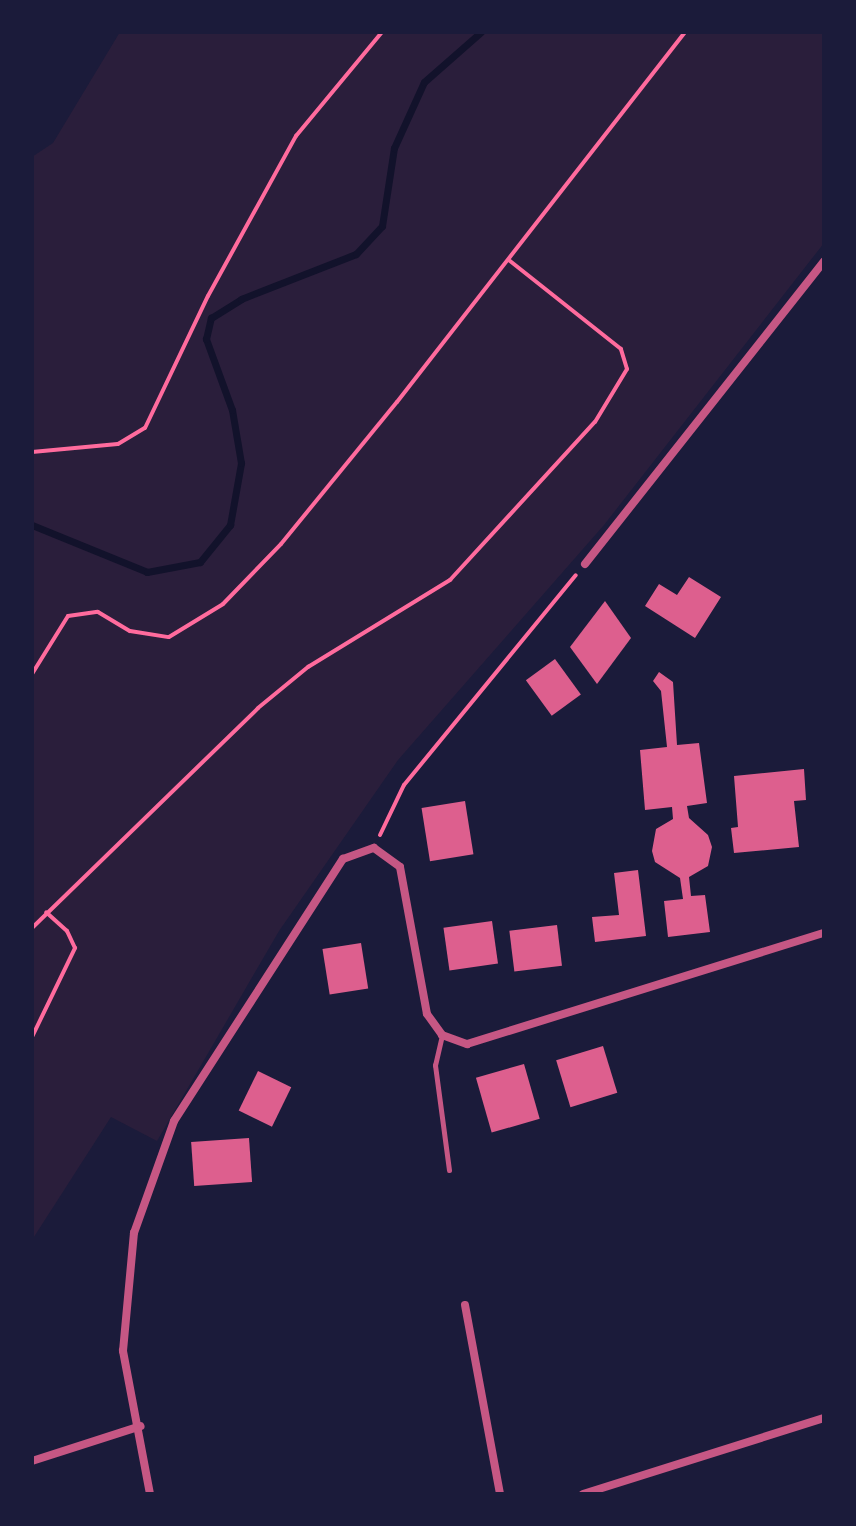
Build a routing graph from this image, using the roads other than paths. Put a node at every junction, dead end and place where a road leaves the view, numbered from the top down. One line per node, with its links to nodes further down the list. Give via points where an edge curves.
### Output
1 (824, 261): 2 (street)
2 (585, 564)
3 (824, 933): 4 (street, via 480,1042 454,1042)
4 (442, 1035): 5 (lane, via 435,1065); 8 (street, via 427,1014 400,867 374,848 343,859 174,1121 134,1233 123,1351)
5 (449, 1170)
6 (465, 1305): 11 (street)
7 (824, 1418): 12 (street)
8 (141, 1426): 9 (street); 10 (street)
9 (32, 1461)
10 (150, 1494)
11 (500, 1494)
12 (583, 1494)

